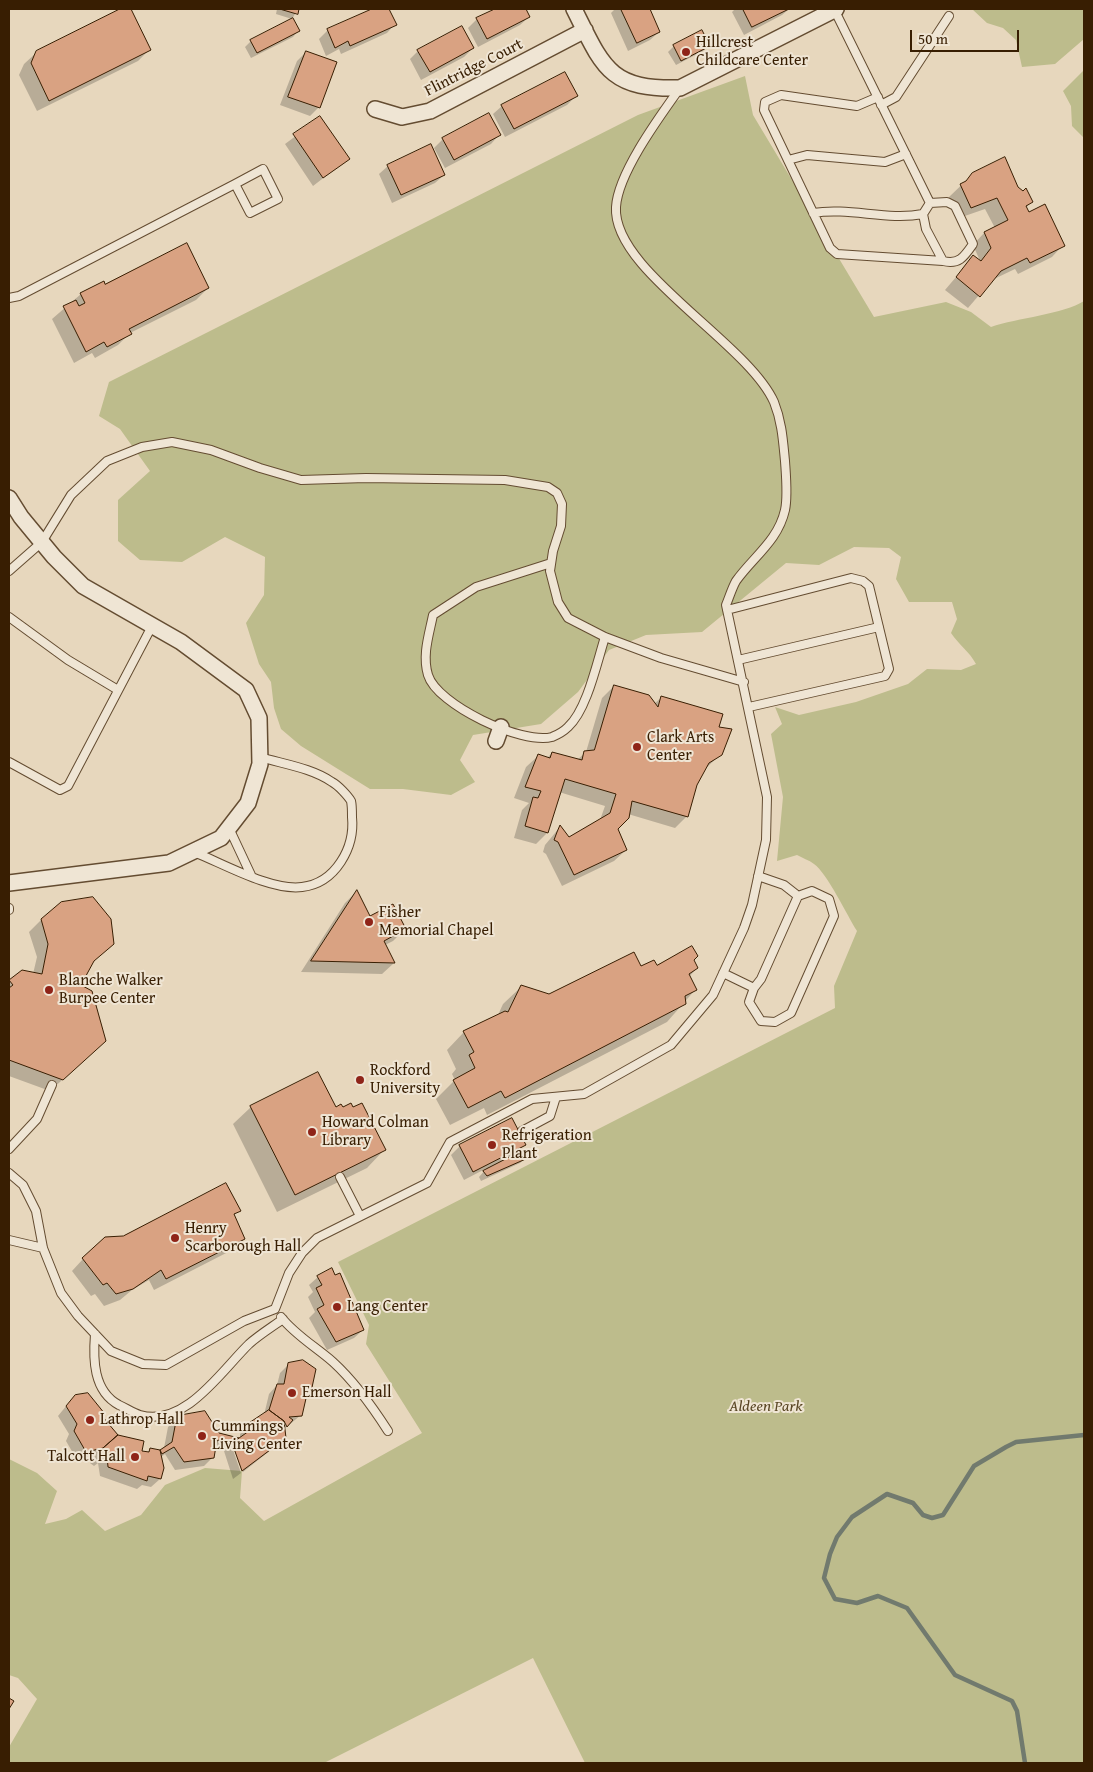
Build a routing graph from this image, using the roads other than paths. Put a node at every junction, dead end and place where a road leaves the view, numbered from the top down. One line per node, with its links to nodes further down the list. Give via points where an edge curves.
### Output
1 (574, 9): 4 (street)
2 (835, 9): 5 (street); 6 (lane)
3 (949, 16): 7 (lane, via 896,97)
4 (585, 30): 5 (street, via 601,62 627,83 652,89); 8 (street, Flintridge Court, via 430,111 402,117)
5 (680, 88): 21 (lane, via 653,125 622,181 616,207 619,229 638,260 751,368 773,401 782,425 785,510 771,542 736,582)
6 (878, 97): 7 (lane); 10 (lane, via 857,106 781,95 765,102 764,110)
7 (881, 105): 9 (lane)
8 (375, 109)
9 (906, 154): 10 (lane, via 885,162 807,155); 12 (lane)
10 (788, 160): 13 (lane)
11 (234, 184): 11 (lane, via 263,170 278,199 250,213); 16 (lane, via 19,296)
12 (930, 204): 14 (lane); 15 (lane, via 948,202 955,206 973,244 963,259 953,264)
13 (813, 213): 14 (lane); 15 (lane, via 836,254)
14 (923, 214): 15 (lane, via 926,229)
15 (942, 261)
16 (9, 298)
17 (9, 498): 18 (street)
18 (42, 542): 19 (lane, via 71,495 107,462 142,446 172,442 212,450 301,480 505,480 548,487 557,493 562,504 561,526); 20 (lane); 23 (street, via 83,586)
19 (551, 563): 25 (lane, via 558,602 568,618); 25 (lane, via 476,587 433,615 424,654 428,676 443,697 498,734 552,737 578,716)
20 (9, 571)
21 (727, 610): 24 (lane, via 852,578 869,586); 26 (lane)
22 (9, 616): 28 (lane, via 68,660)
23 (152, 626): 28 (lane); 30 (street, via 182,642 246,690 259,718)
24 (879, 627): 26 (lane); 29 (lane, via 889,669 885,676)
25 (606, 637): 27 (lane, via 661,658)
26 (738, 660): 27 (lane)
27 (744, 682): 29 (lane)
28 (118, 690): 31 (lane, via 68,786 60,790)
29 (749, 707): 35 (lane, via 767,797 766,840)
30 (260, 758): 32 (street, via 248,803); 34 (lane, via 333,782 351,802 353,826 348,852 333,873 316,883 302,887 284,886)
31 (9, 762)
32 (229, 828): 33 (street, via 221,838); 34 (lane)
33 (192, 852): 34 (lane); 36 (street, via 169,863)
34 (251, 875)
35 (758, 876): 37 (lane, via 784,885); 38 (lane, via 744,928)
36 (9, 883)
37 (798, 896): 39 (lane, via 761,980); 39 (lane, via 812,890 829,899 834,916 791,1013 775,1022 761,1021 749,1002)
38 (723, 973): 39 (lane); 41 (lane, via 713,995 671,1045 584,1094)
39 (754, 988)
40 (52, 1085): 43 (lane, via 37,1119)
41 (556, 1097): 42 (lane, via 550,1116); 46 (lane, via 532,1099 450,1142 427,1183)
42 (522, 1131)
43 (9, 1150)
44 (9, 1173): 48 (lane, via 23,1185 36,1211)
45 (340, 1177): 46 (lane)
46 (360, 1216): 49 (lane, via 317,1238 302,1253 289,1273)
47 (9, 1240): 48 (lane)
48 (44, 1248): 51 (lane, via 61,1293)
49 (275, 1310): 50 (lane); 51 (lane, via 244,1321 166,1365 143,1364 111,1351)
50 (283, 1319): 51 (lane, via 250,1343 188,1405 161,1416 140,1415 114,1402 101,1385 93,1362); 52 (lane, via 343,1372 371,1403)
51 (95, 1334)
52 (388, 1431)

